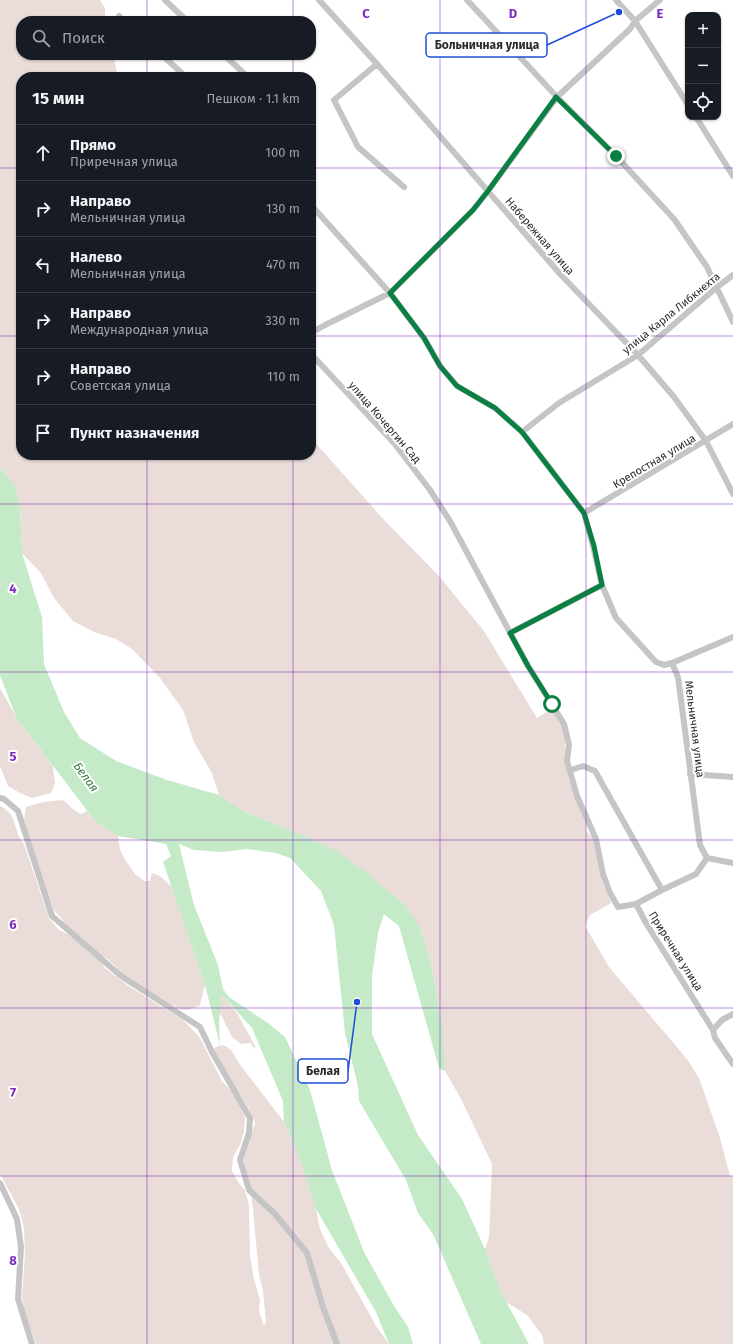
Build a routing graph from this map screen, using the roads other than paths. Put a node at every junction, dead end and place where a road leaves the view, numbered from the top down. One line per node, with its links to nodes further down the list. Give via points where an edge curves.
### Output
1 (165, 0): 6 (street)
2 (319, 0): 10 (street, Набережная улица)
3 (467, 0): 13 (street)
4 (616, 0): 7 (street)
5 (660, 0): 7 (street)
6 (182, 16)
7 (635, 21): 13 (street, via 630,29); 14 (street)
8 (167, 60): 11 (street)
9 (229, 60): 12 (street)
10 (378, 64): 17 (street, via 334,100 358,147); 18 (street, Набережная улица)
11 (181, 72)
12 (243, 72)
13 (556, 97): 18 (street); 21 (street, via 616,156 674,219 706,267)
14 (685, 100)
15 (698, 120): 16 (street)
16 (733, 176)
17 (404, 186)
18 (488, 191): 22 (street, via 473,210); 25 (street, Набережная улица, via 561,275)
19 (316, 211): 22 (street)
20 (733, 275): 21 (street, улица Карла Либкнехта)
21 (716, 288): 23 (street); 25 (street, улица Карла Либкнехта)
22 (390, 293): 24 (street); 28 (street, via 424,338 440,366 457,386 495,408)
23 (733, 322)
24 (316, 331)
25 (638, 355): 28 (street, улица Карла Либкнехта, via 559,403); 29 (street, Набережная улица, via 674,397)
26 (316, 359): 33 (street, улица Кочергин Сад, via 394,444 430,490 450,521)
27 (733, 424): 29 (street, Крепостная улица)
28 (522, 432): 31 (street)
29 (706, 441): 30 (street, Набережная улица); 31 (street, Крепостная улица)
30 (733, 494)
31 (584, 513): 32 (street)
32 (602, 585): 33 (street); 35 (street, via 616,618 656,662 664,665)
33 (510, 633): 36 (street, Приречная улица, via 564,724 569,745 567,760)
34 (733, 637): 35 (street)
35 (672, 663): 37 (street, Мельничная улица, via 678,677)
36 (571, 770): 42 (street, via 584,766 595,771); 43 (street, Приречная улица, via 577,796 596,839 603,874 610,893 618,907)
37 (690, 774): 38 (street); 40 (street, Мельничная улица, via 700,845)
38 (733, 777)
39 (0, 798): 49 (street, via 18,811 52,916 121,976 200,1027 250,1118 249,1133 240,1160 249,1190 274,1213 307,1253 323,1307)
40 (707, 858): 41 (street); 42 (street, via 696,874)
41 (733, 863)
42 (662, 890): 43 (street)
43 (636, 904): 45 (street, Приречная улица)
44 (733, 1014): 45 (street, via 722,1020)
45 (713, 1030): 46 (street, Приречная улица, via 715,1038)
46 (733, 1064)
47 (0, 1184): 48 (street, via 16,1219 21,1247 18,1299)
48 (32, 1344)
49 (338, 1344)

